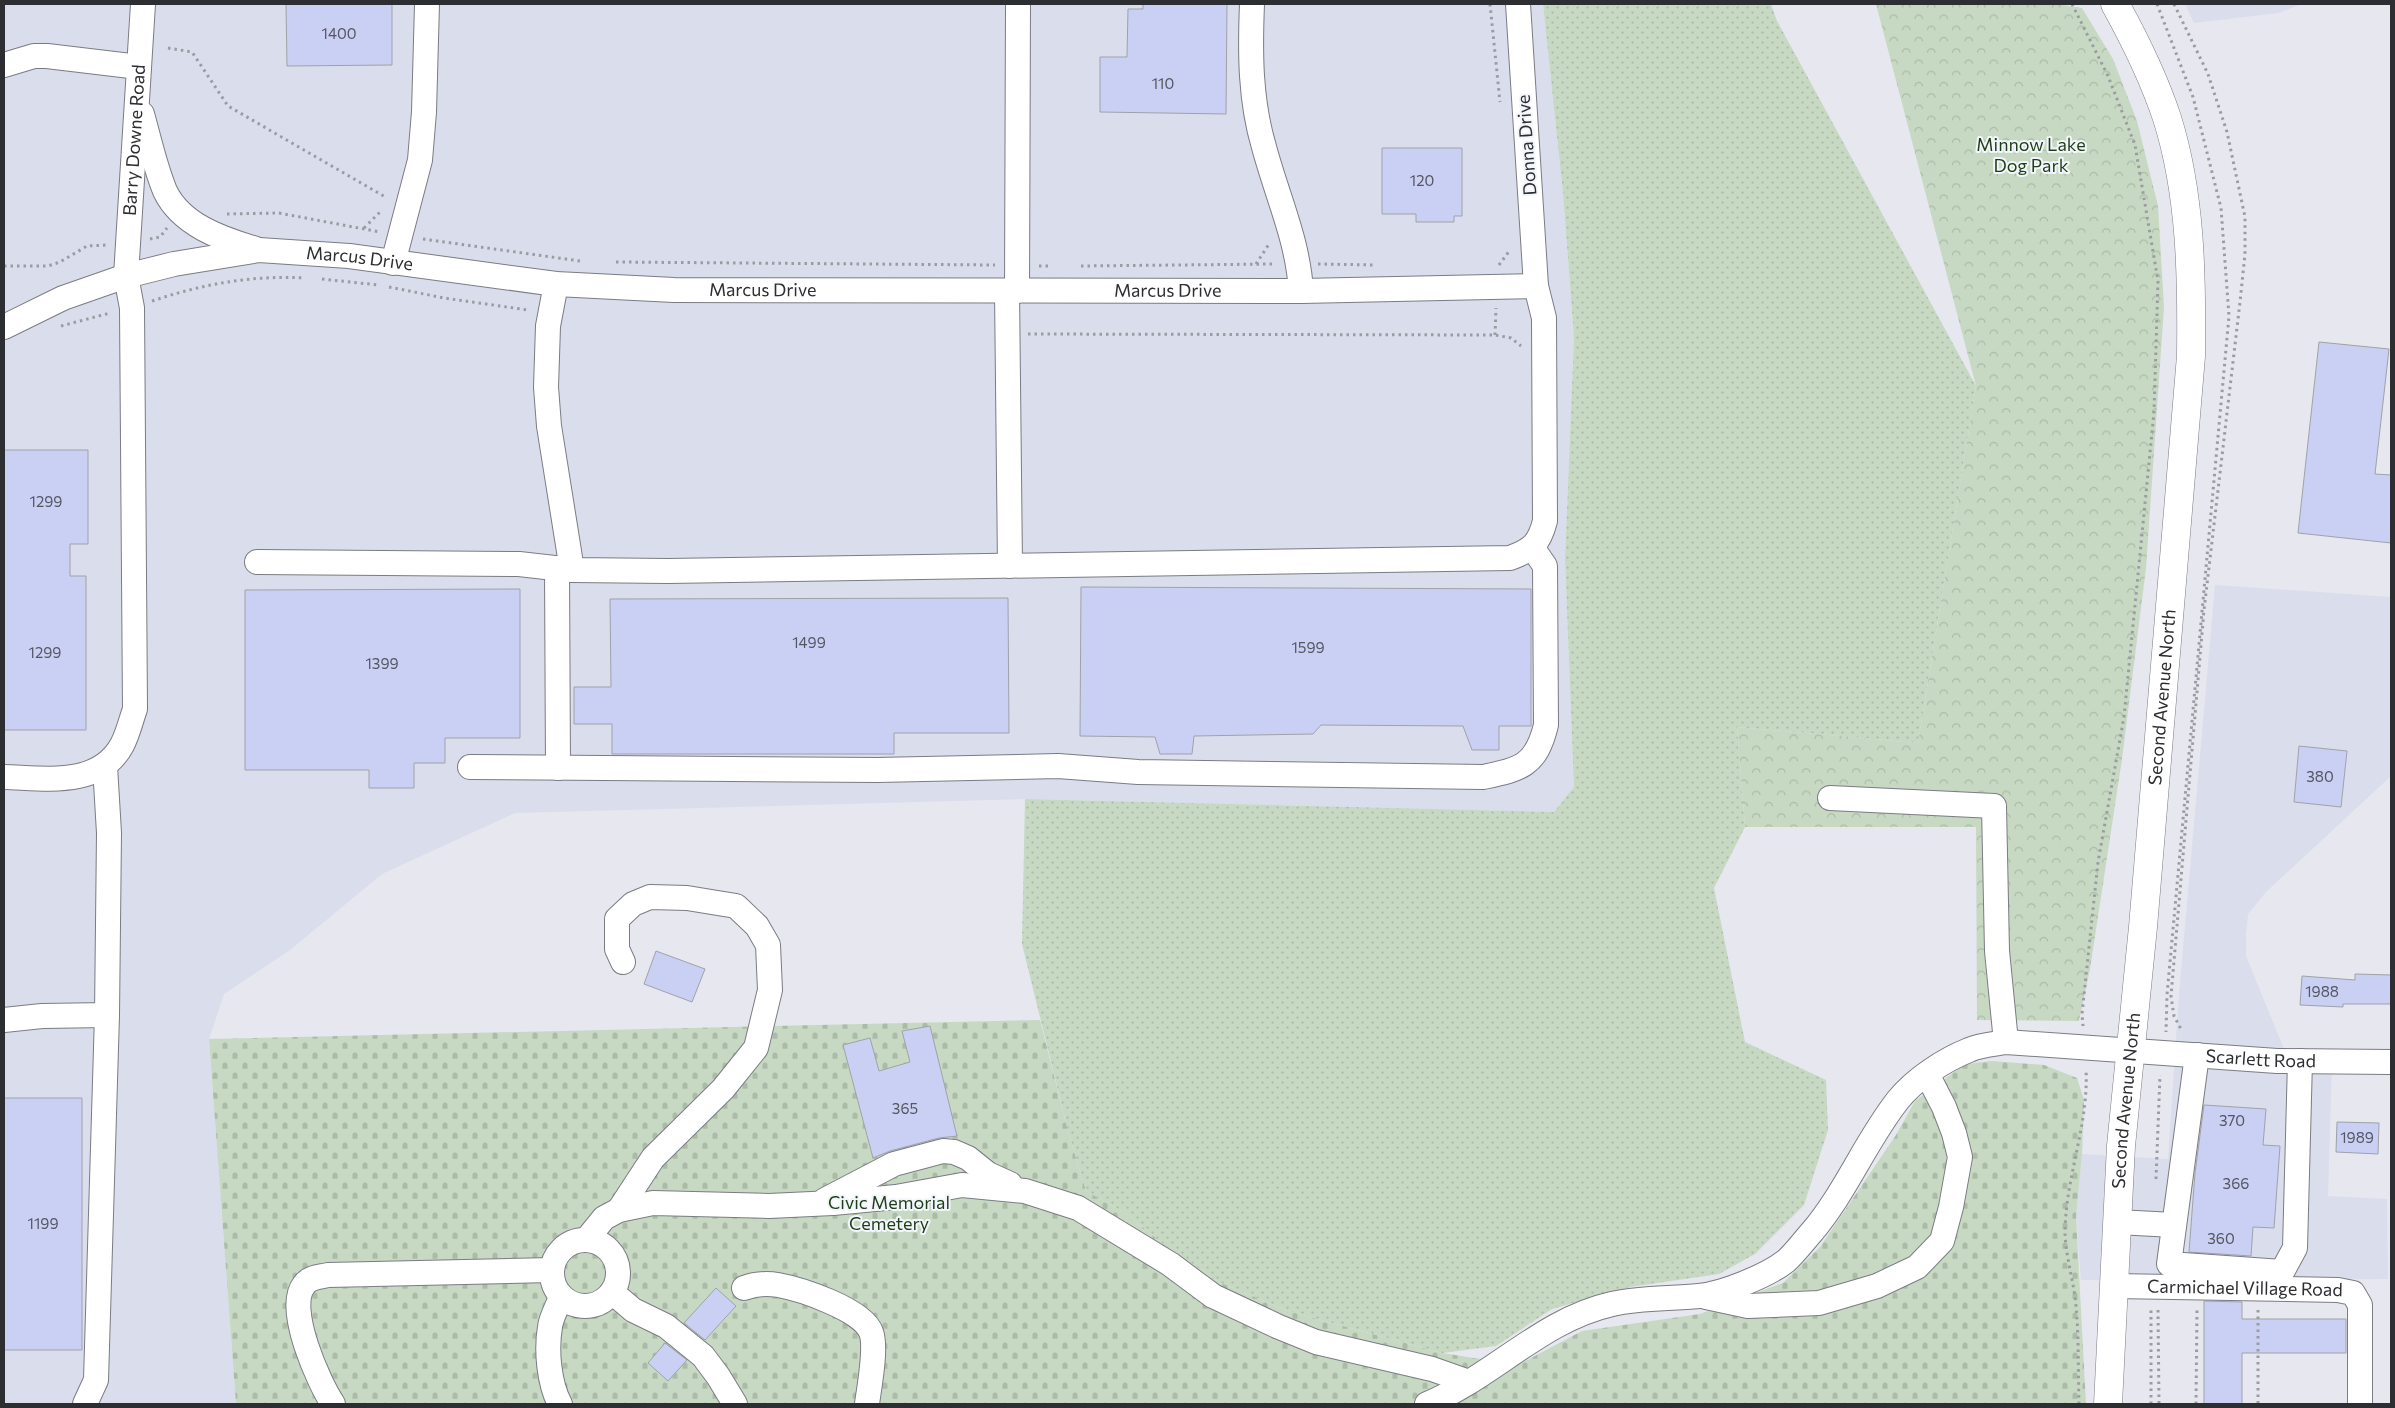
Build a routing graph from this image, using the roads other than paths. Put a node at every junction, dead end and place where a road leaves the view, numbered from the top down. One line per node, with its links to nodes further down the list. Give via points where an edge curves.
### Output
1 (143, 4): 8 (street, Barry Downe Road)
2 (427, 4): 11 (street, via 420,160)
3 (1018, 4): 16 (street, via 1017,265)
4 (1252, 4): 15 (street, via 1252,93 1263,146 1288,219 1299,264)
5 (1518, 4): 14 (street, Donna Drive)
6 (2115, 4): 31 (main road, Second Avenue North, via 2132,35 2167,118 2178,160 2192,286 2192,356)
7 (4, 65): 8 (street, via 34,56 47,56)
8 (139, 67): 9 (street, Barry Downe Road)
9 (137, 98): 10 (street, via 166,192 188,220 209,232); 12 (street, Barry Downe Road)
10 (259, 250): 11 (street, Marcus Drive, via 349,256); 12 (street, Marcus Drive, via 174,264)
11 (393, 263): 13 (street, Marcus Drive)
12 (126, 276): 17 (street, Marcus Drive, via 63,298); 22 (street, Barry Downe Road, via 132,308 135,708 122,745)
13 (556, 284): 16 (street, Marcus Drive, via 674,290); 21 (street, via 546,363 549,426)
14 (1536, 286): 15 (street, Marcus Drive); 18 (street, Donna Drive, via 1544,318 1545,521 1540,537)
15 (1301, 291): 16 (street, Marcus Drive)
16 (1012, 292): 20 (street)
17 (4, 327)
18 (1532, 547): 20 (street, via 1510,558); 24 (street, via 1545,566 1546,725 1541,746 1515,770 1483,777 1138,772 1058,766 877,770)
19 (257, 562): 21 (street, via 519,564)
20 (1010, 566): 21 (street, via 668,571)
21 (565, 569): 24 (street)
22 (105, 766): 25 (street, via 70,778); 28 (street, via 109,833)
23 (470, 767): 24 (street)
24 (558, 768)
25 (4, 777)
26 (1830, 798): 30 (street, via 1994,806 1997,951)
27 (623, 962): 38 (street, via 617,950 617,919 633,904 650,897 687,898 736,906 757,926 768,945 770,990 756,1048 723,1089 653,1158)
28 (107, 1015): 29 (street); 49 (street, via 96,1380)
29 (4, 1020)
30 (2006, 1042): 31 (street, Scarlett Road); 35 (street, Scarlett Road, via 1970,1049)
31 (2131, 1050): 32 (street, Scarlett Road); 39 (main road, Second Avenue North)
32 (2197, 1055): 33 (street, Scarlett Road); 40 (street)
33 (2300, 1062): 34 (street, Scarlett Road); 40 (street, via 2295,1248 2282,1272 2169,1264)
34 (2391, 1062)
35 (1927, 1074): 46 (street, Scarlett Road, via 1899,1099 1829,1212 1786,1261 1752,1281); 46 (street, via 1944,1107 1960,1157 1942,1241 1917,1267 1877,1286 1819,1303 1748,1306)
36 (1025, 1191): 37 (street, via 962,1185 896,1197); 37 (street, via 988,1174 968,1158 943,1151 894,1164); 48 (street, via 1078,1208 1170,1264 1213,1296 1279,1327 1316,1342 1432,1369)
37 (819, 1204): 38 (street, via 653,1203)
38 (619, 1210): 41 (street, via 604,1218)
39 (2117, 1222): 40 (street); 43 (main road, Second Avenue North)
40 (2174, 1225)
41 (588, 1239): 42 (street, via 576,1240 563,1247 554,1258); 45 (street, via 606,1246 616,1258 619,1274)
42 (551, 1270): 47 (street, via 553,1285); 50 (street, via 312,1278 303,1285 298,1300 300,1317 308,1355)
43 (2115, 1286): 55 (main road, Second Avenue North); 56 (street, Carmichael Village Road, via 2338,1290 2353,1294 2360,1305)
44 (744, 1288): 53 (street, via 755,1284 778,1285 843,1306 861,1319 871,1332 872,1361)
45 (612, 1292): 47 (street, via 605,1300 586,1306 574,1305); 52 (street, via 633,1310 666,1326 703,1356)
46 (1701, 1296): 48 (street, via 1612,1304 1569,1318)
47 (562, 1297): 51 (street, via 550,1325 548,1355)
48 (1469, 1382): 54 (street)
49 (86, 1404)
50 (333, 1404)
51 (560, 1404)
52 (735, 1404)
53 (867, 1404)
54 (1427, 1404)
55 (2108, 1404)
56 (2360, 1404)

